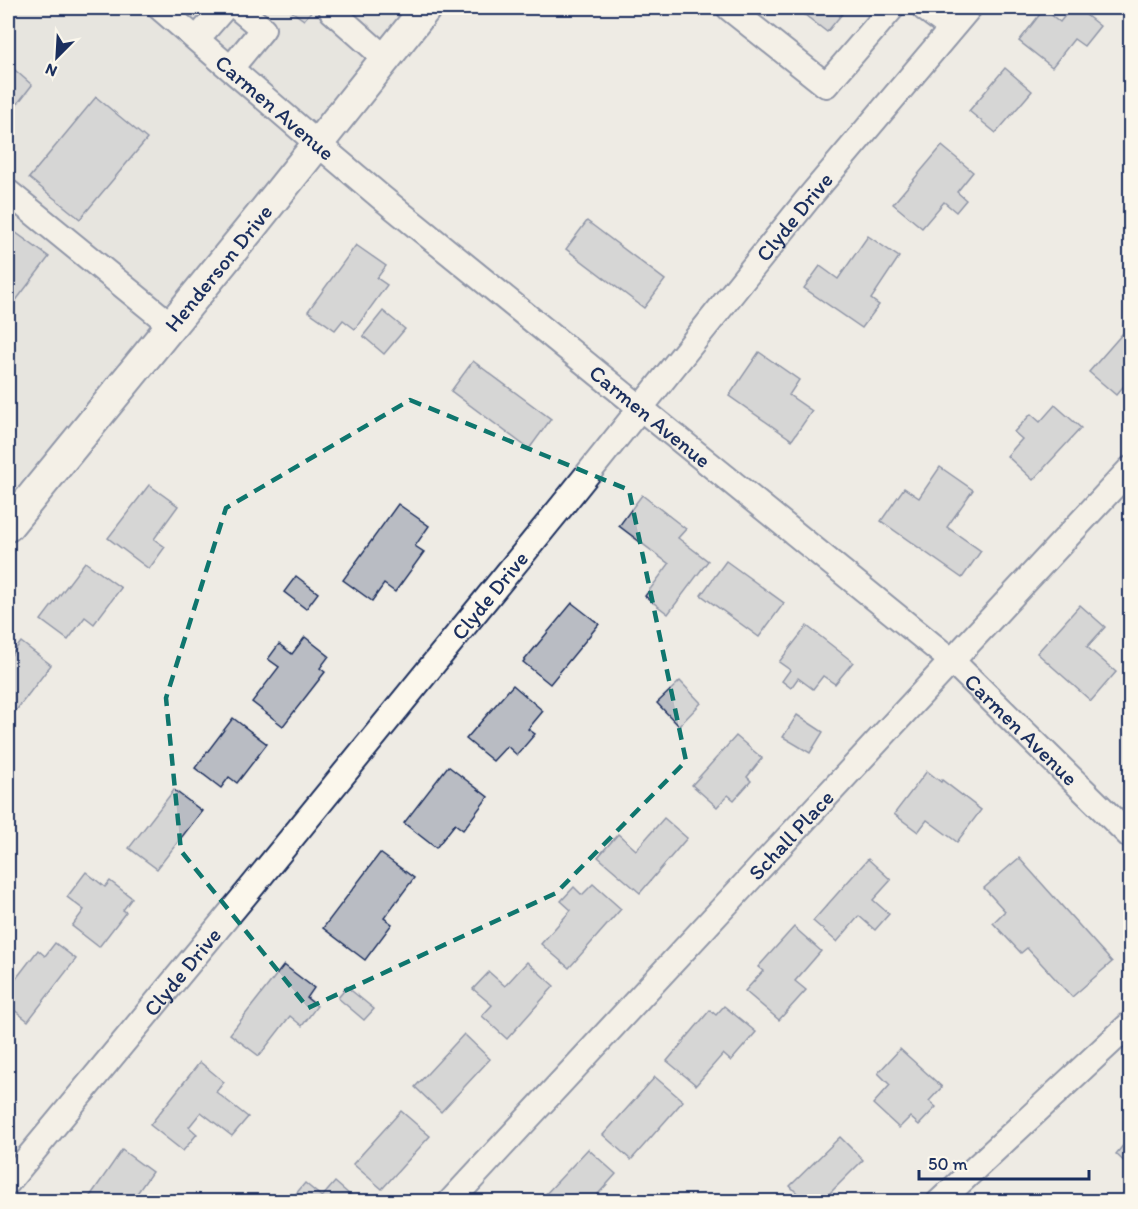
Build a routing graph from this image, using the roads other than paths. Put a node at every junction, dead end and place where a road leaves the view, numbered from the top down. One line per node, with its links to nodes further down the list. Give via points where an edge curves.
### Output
1 (160, 8): 11 (street, Carmen Avenue)
2 (224, 8): 11 (street)
3 (238, 8): 13 (street, via 263,29)
4 (335, 8): 12 (street, via 332,11)
5 (426, 8): 12 (main road, Henderson Drive)
6 (729, 8): 7 (street, via 826,85)
7 (892, 8)
8 (924, 8): 10 (street)
9 (969, 8): 10 (street, Clyde Drive)
10 (951, 28): 17 (street, Clyde Drive)
11 (197, 39): 13 (street, Carmen Avenue)
12 (386, 59): 14 (main road, Henderson Drive)
13 (231, 68): 14 (street, Carmen Avenue)
14 (318, 144): 16 (main road, Henderson Drive); 17 (street, Carmen Avenue)
15 (8, 192): 16 (street)
16 (171, 326): 19 (main road, Henderson Drive)
17 (640, 408): 20 (street, Carmen Avenue); 23 (street, Clyde Drive)
18 (1131, 469): 20 (street, Schall Place)
19 (10, 519)
20 (952, 661): 21 (street, Carmen Avenue); 24 (street, Schall Place)
21 (1131, 836)
22 (1131, 1024): 25 (street)
23 (8, 1182)
24 (450, 1202)
25 (939, 1202)

